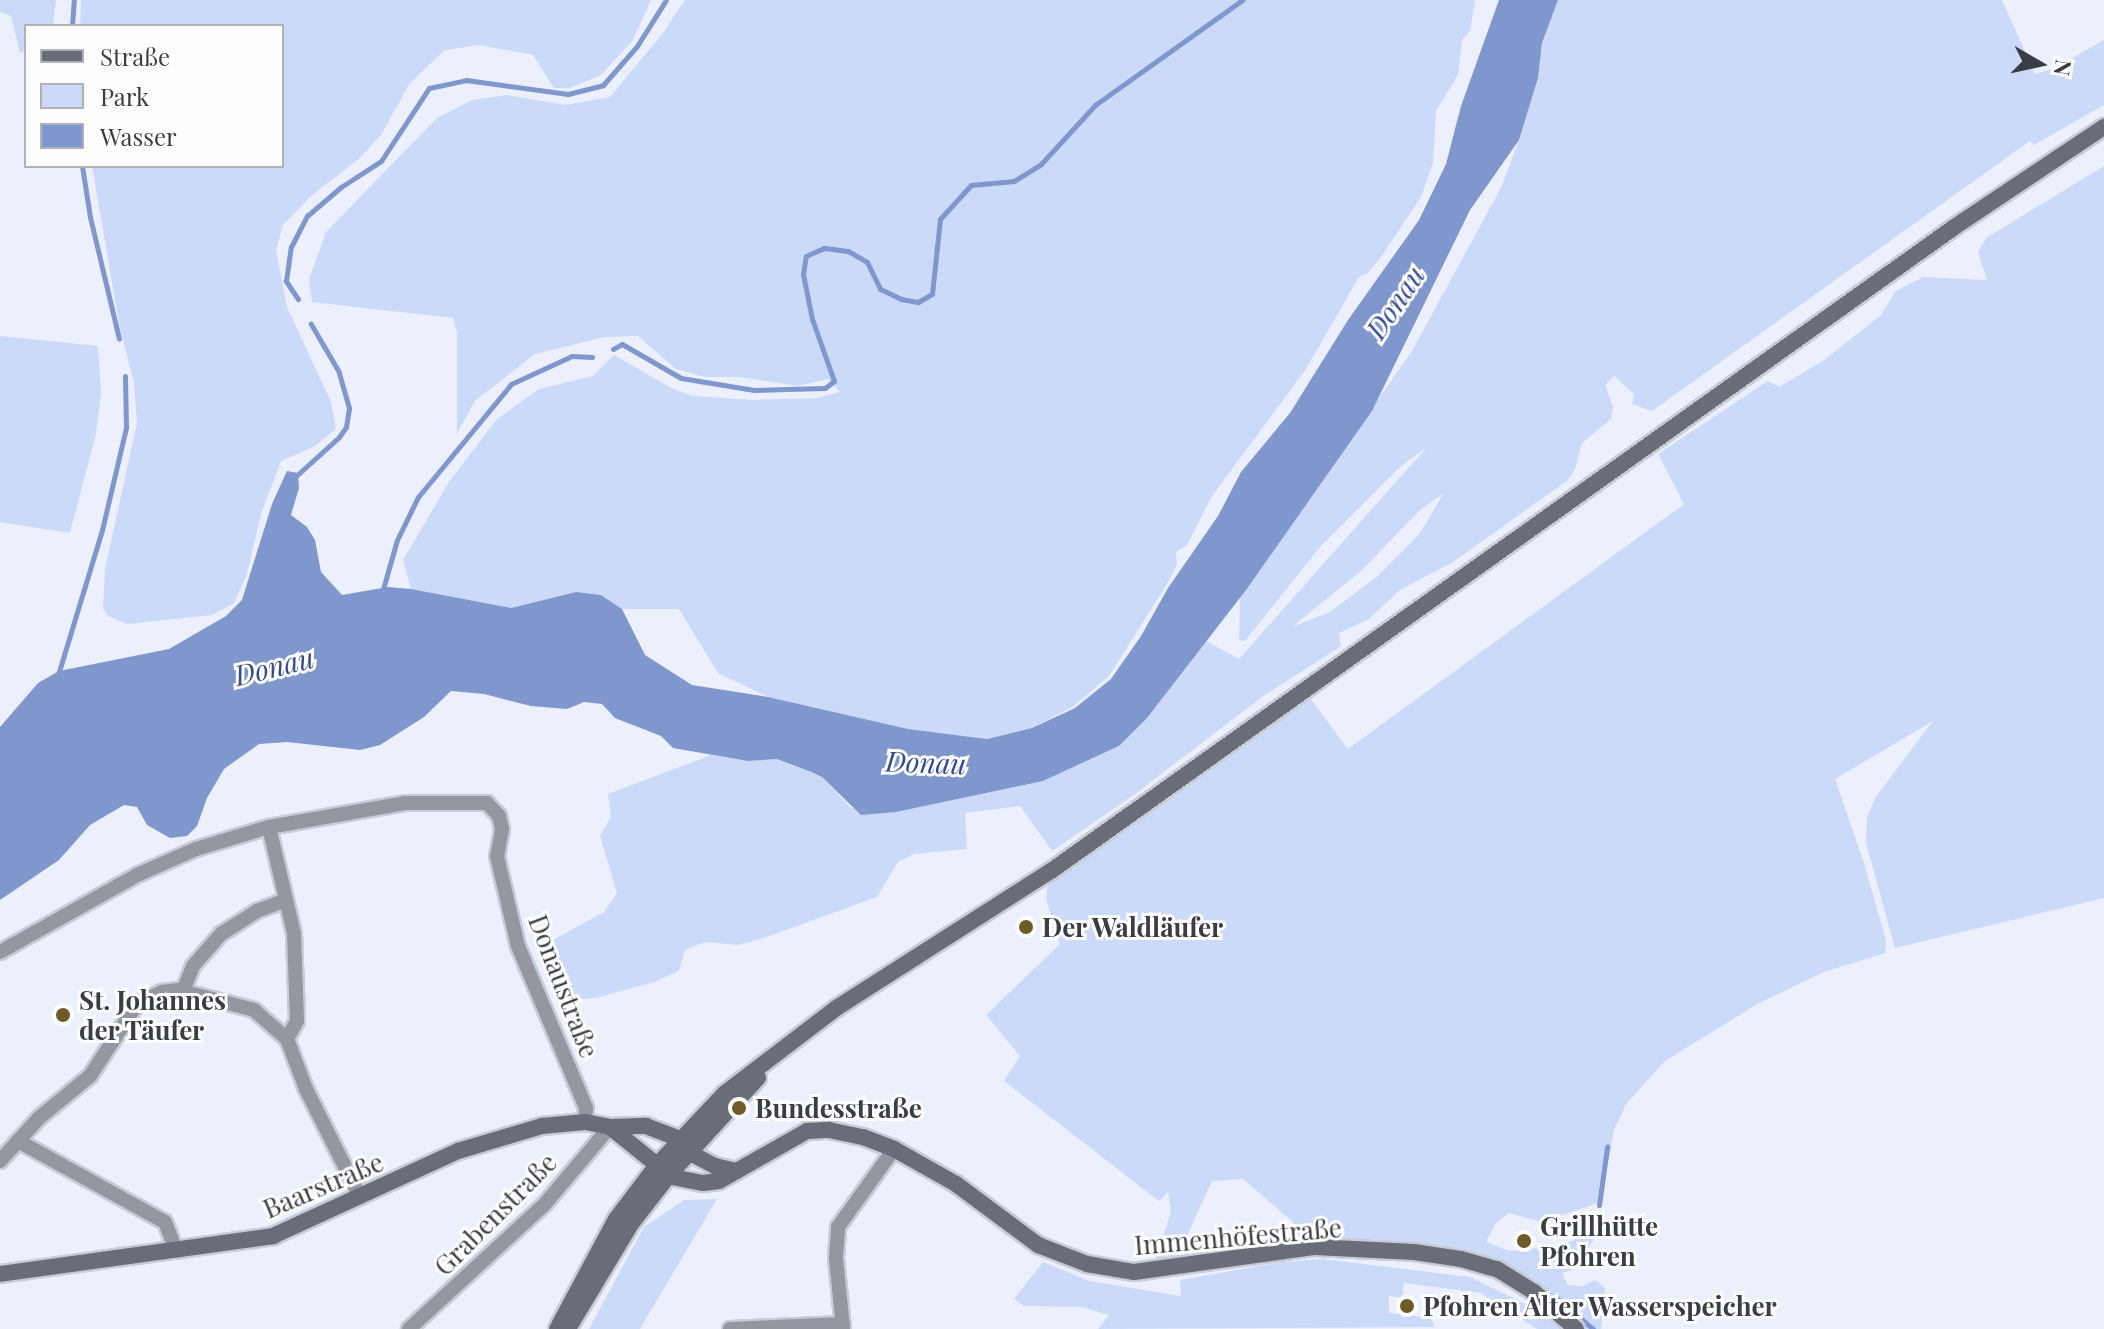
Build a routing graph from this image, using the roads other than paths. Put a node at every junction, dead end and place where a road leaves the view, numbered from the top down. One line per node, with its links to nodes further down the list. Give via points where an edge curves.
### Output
1 (2104, 127): 10 (main road, via 1953,228 1051,871 838,1007 725,1093)
2 (269, 827): 3 (street); 4 (street, Donaustraße, via 196,849 137,875); 7 (street, Donaustraße, via 405,803 487,803 502,829 497,856 518,946 586,1108)
3 (285, 900): 5 (street, via 221,934 193,966); 6 (street, via 294,934 297,1021)
4 (0, 952)
5 (183, 991): 6 (street, via 254,1010); 9 (street, via 162,992 137,1004 90,1076)
6 (287, 1039): 15 (street)
7 (585, 1122): 8 (main road, Baarstraße); 15 (main road, Baarstraße, via 542,1126 458,1151)
8 (610, 1127): 10 (main road, Baarstraße, via 662,1130); 13 (main road, Baarstraße); 19 (street, Grabenstraße, via 544,1205)
9 (18, 1141): 12 (street); 16 (street, via 165,1222)
10 (684, 1146): 13 (main road); 14 (main road, via 715,1166)
11 (894, 1149): 14 (main road, Immenhöfestraße, via 863,1137 807,1131); 18 (street, via 838,1227); 23 (main road, Immenhöfestraße, via 956,1184 1038,1245 1087,1264 1134,1272 1315,1247 1414,1252 1497,1269 1534,1292)
12 (0, 1161)
13 (663, 1171): 14 (main road, Immenhöfestraße, via 685,1183 719,1181); 20 (main road, via 616,1219); 21 (main road)
14 (736, 1171)
15 (360, 1197): 16 (main road, Baarstraße, via 273,1236)
16 (176, 1251): 17 (main road, Baarstraße)
17 (0, 1274)
18 (843, 1327): 22 (street)
19 (409, 1329)
20 (557, 1329)
21 (568, 1329)
22 (730, 1329)
23 (1576, 1329)

